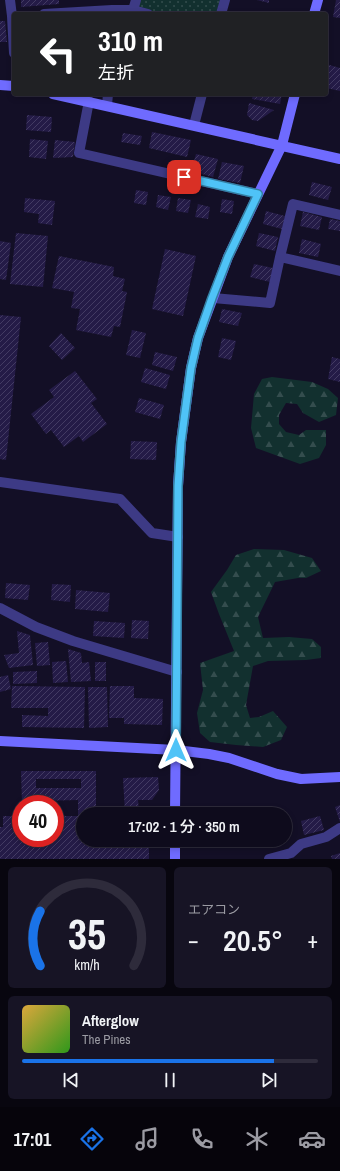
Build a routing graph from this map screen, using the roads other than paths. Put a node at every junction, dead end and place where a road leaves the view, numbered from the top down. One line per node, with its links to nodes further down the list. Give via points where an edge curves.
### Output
1 (10, 0): 5 (street)
2 (225, 0): 8 (street)
3 (318, 0): 9 (street)
4 (134, 5): 6 (street); 7 (street)
5 (12, 12)
6 (112, 12)
7 (145, 12)
8 (222, 12)
9 (315, 12)
10 (0, 85): 11 (street)
11 (12, 86)
12 (63, 96): 16 (street)
13 (108, 96): 17 (street)
14 (201, 96): 18 (street)
15 (294, 96): 19 (street)
16 (89, 101): 17 (street); 21 (street, via 79,153)
17 (107, 106): 18 (street)
18 (194, 125): 19 (street)
19 (282, 145): 20 (street); 21 (street)
20 (340, 158)
21 (258, 194): 25 (street)
22 (340, 215): 23 (street, via 293,204)
23 (280, 257): 24 (street); 25 (street, via 270,303)
24 (340, 271)
25 (212, 298): 27 (street, via 191,368 181,442)
26 (0, 482): 27 (street, via 120,499 152,533)
27 (178, 537): 29 (street)
28 (0, 608): 29 (street, via 36,627 73,641)
29 (177, 672): 31 (street)
30 (0, 741): 31 (street)
31 (176, 750): 32 (street, via 229,758 301,779); 33 (street)
32 (340, 777)
33 (175, 807)
34 (340, 828): 37 (street, via 326,837 301,844 291,853)
35 (175, 847): 36 (street)
36 (175, 859)
37 (269, 859)

